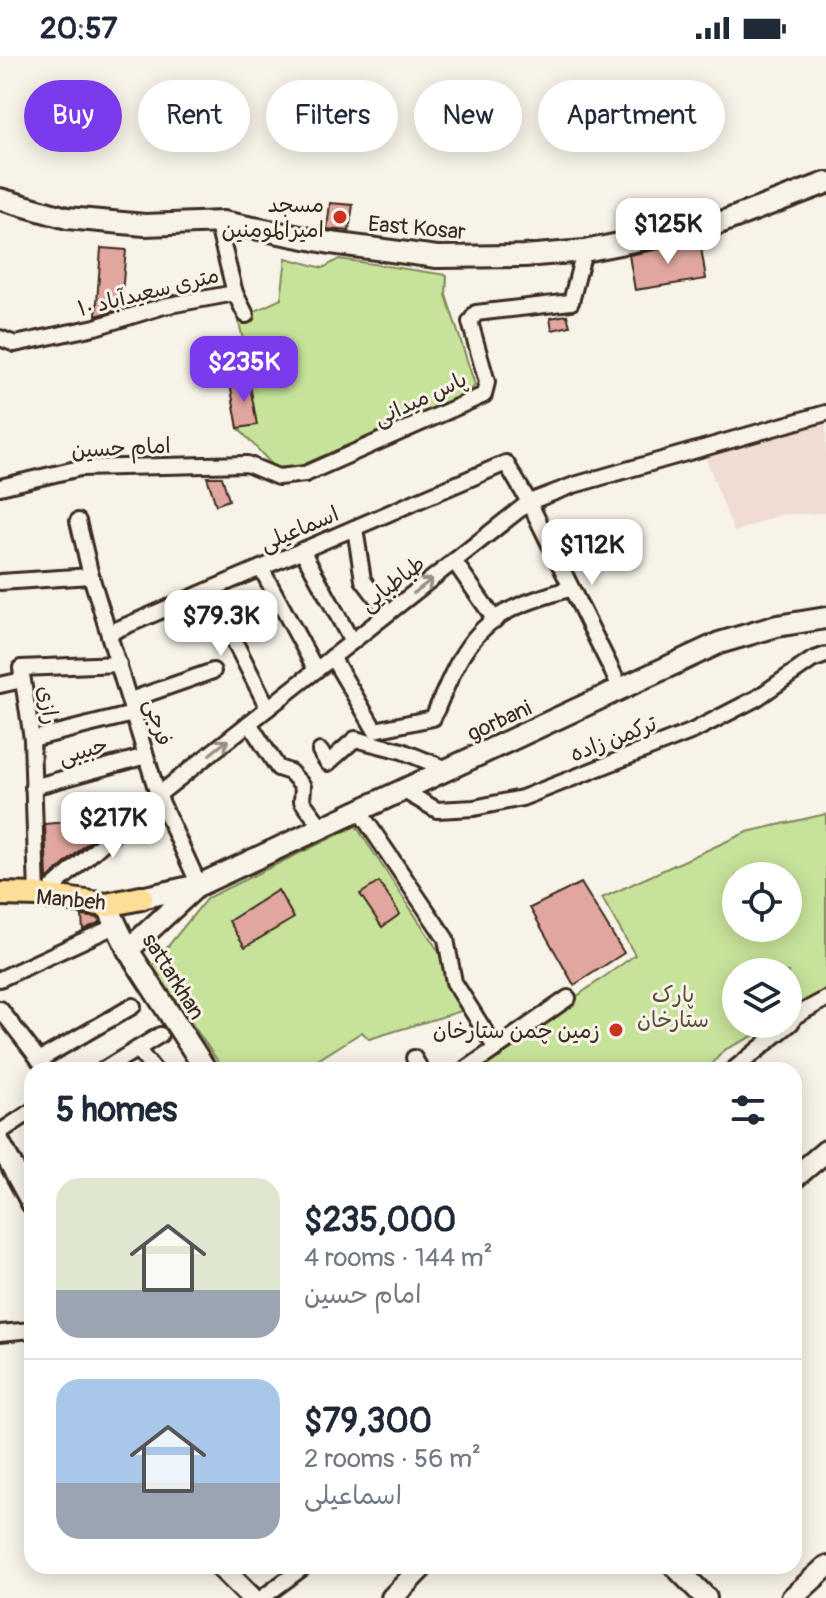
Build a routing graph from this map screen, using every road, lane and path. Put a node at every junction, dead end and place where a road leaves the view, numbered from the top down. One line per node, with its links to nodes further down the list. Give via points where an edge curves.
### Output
1 (826, 183): 4 (main road, East Kosar, via 714,225)
2 (0, 199): 3 (main road, East Kosar, via 67,218 145,225)
3 (217, 222): 4 (main road, East Kosar, via 437,257); 5 (street, ۱۰ متری سعیدآباد)
4 (584, 251): 9 (street, پاس میدانی, via 571,302 476,313 470,322 487,382 484,395 305,474 278,477)
5 (235, 293): 6 (street); 7 (street, ۱۰ متری سعیدآباد, via 15,344)
6 (246, 315)
7 (0, 338)
8 (826, 413): 11 (street, طباطبایی)
9 (247, 464): 10 (street, امام حسین, via 80,468)
10 (0, 487)
11 (529, 502): 13 (street, اسماعیلی, via 506,463); 15 (street, طباطبایی); 19 (street)
12 (78, 521): 17 (street, فرجی)
13 (355, 528): 14 (street, اسماعیلی); 21 (street, via 363,580)
14 (302, 550): 16 (street, اسماعیلی); 25 (street)
15 (454, 561): 21 (street, طباطبایی, one-way to 15); 23 (street)
16 (261, 568): 20 (street, اسماعیلی); 29 (street)
17 (91, 576): 18 (street); 24 (street, فرجی)
18 (0, 582)
19 (571, 588): 23 (street); 33 (street)
20 (209, 591): 24 (street, اسماعیلی); 35 (street)
21 (388, 613): 25 (street, طباطبایی)
22 (826, 618): 33 (main road, gorbani, via 719,643)
23 (495, 620): 27 (street, via 458,658 433,718 375,730)
24 (109, 633): 28 (street, فرجی)
25 (352, 642): 27 (street, طباطبایی)
26 (826, 655): 42 (street, ترکمن زاده, via 693,731 522,798 437,810)
27 (332, 657): 29 (street, طباطبایی)
28 (119, 664): 31 (street, رازی, via 21,668); 34 (street, فرجی)
29 (316, 670): 35 (street, طباطبایی)
30 (213, 671): 34 (street)
31 (22, 680): 32 (street); 37 (street, رازی)
32 (0, 685)
33 (621, 689): 40 (main road, gorbani)
34 (132, 707): 37 (street); 39 (street, فرجی)
35 (268, 708): 36 (street, طباطبایی)
36 (249, 723): 43 (street, طباطبایی, one-way to 36); 45 (street, via 278,768 303,786 302,801)
37 (32, 739): 41 (street, رازی)
38 (320, 751): 40 (street, via 328,763 355,739)
39 (146, 756): 41 (street, حبیبی); 43 (street, فرجی)
40 (449, 770): 42 (main road, gorbani)
41 (33, 787): 48 (street, رازی)
42 (404, 791): 44 (main road, gorbani)
43 (158, 795): 46 (street, فرجی); 48 (street, طباطبایی)
44 (360, 812): 45 (main road, gorbani); 59 (street, via 446,939 454,982)
45 (323, 829): 46 (main road, gorbani)
46 (199, 885): 49 (main road); 51 (main road)
47 (0, 894): 48 (main road, Manbeh)
48 (40, 895): 50 (main road, Manbeh)
49 (141, 898): 50 (main road, Manbeh)
50 (112, 915): 51 (main road, sattarkhan); 52 (street)
51 (128, 950): 64 (main road, sattarkhan)
52 (0, 979)
53 (568, 998): 59 (street)
54 (826, 999): 66 (street, via 795,1016)
55 (133, 1006): 61 (street)
56 (0, 1009): 60 (street)
57 (160, 1035): 58 (street)
58 (137, 1049): 62 (street); 63 (street)
59 (496, 1049): 65 (street)
60 (41, 1062)
61 (48, 1062)
62 (116, 1062)
63 (148, 1062)
64 (201, 1062)
65 (477, 1062)
66 (743, 1062)
67 (24, 1116): 68 (street)
68 (0, 1132)
69 (0, 1144): 72 (main road)
70 (826, 1151): 71 (main road)
71 (802, 1171)
72 (24, 1188)
73 (24, 1331): 74 (street)
74 (0, 1333)
75 (826, 1567): 84 (main road)
76 (228, 1574): 80 (main road)
77 (294, 1574): 81 (street)
78 (415, 1574): 82 (main road)
79 (683, 1574): 83 (main road)
80 (252, 1598)
81 (262, 1598)
82 (392, 1598)
83 (706, 1598)
84 (792, 1598)

